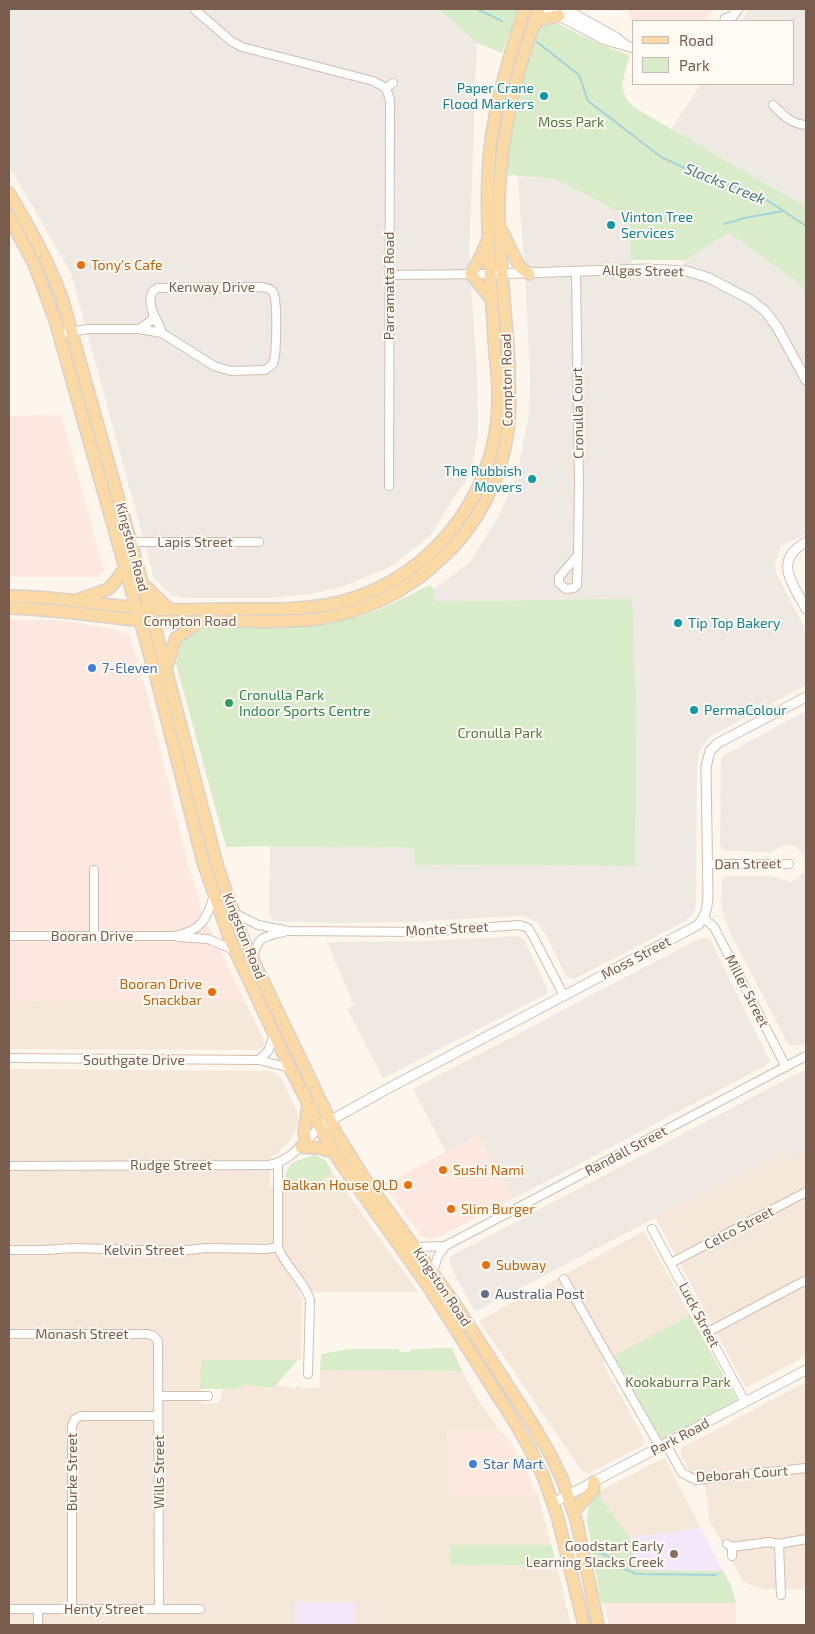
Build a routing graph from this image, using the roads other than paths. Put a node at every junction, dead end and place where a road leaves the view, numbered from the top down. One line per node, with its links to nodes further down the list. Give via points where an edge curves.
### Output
1 (194, 9): 12 (street, via 242,47 365,78)
2 (526, 9): 18 (main road, Compton Road, via 510,54 493,123 489,157)
3 (539, 9): 9 (main road, Compton Road)
4 (546, 9): 7 (street)
5 (731, 9): 8 (street)
6 (738, 9): 8 (street)
7 (562, 12): 9 (main road); 10 (street, via 605,40)
8 (724, 20)
9 (533, 24): 17 (main road, Compton Road, via 516,78 503,139)
10 (632, 47)
11 (393, 83): 12 (street)
12 (386, 88): 23 (street, Parramatta Road, via 390,100)
13 (773, 105): 14 (street, via 795,123)
14 (806, 125)
15 (9, 193): 29 (main road, Kingston Road, via 52,270)
16 (9, 217): 31 (main road, Kingston Road, via 34,264)
17 (500, 225): 21 (main road, Compton Road); 22 (main road, via 516,262)
18 (488, 240): 20 (main road); 21 (main road, Compton Road)
19 (576, 272): 22 (street, Allgas Street); 32 (street, Allgas Street, via 668,269 708,278 751,300 765,311); 37 (street, Cronulla Court)
20 (471, 274): 21 (street); 23 (street); 26 (main road)
21 (497, 274): 22 (street, Allgas Street); 26 (main road, Compton Road); 49 (main road, Compton Road, via 510,388 508,433 493,485 456,545 406,587 374,604 352,611 309,620)
22 (529, 274)
23 (390, 275): 33 (street, Parramatta Road)
24 (145, 286): 25 (street, Kenway Drive)
25 (153, 291): 27 (street, Kenway Drive, via 150,300); 30 (street, Kenway Drive, via 166,287 273,289 276,350 273,368 261,371 219,368)
26 (492, 300): 45 (main road, Compton Road, via 498,403 492,448 482,479 467,508 439,545 392,581 334,604 290,608)
27 (153, 316): 28 (street); 30 (street, Kenway Drive)
28 (139, 329): 29 (street, Kenway Drive); 30 (street, Kenway Drive)
29 (71, 331): 31 (street, Kenway Drive); 34 (main road, Kingston Road)
30 (162, 333)
31 (59, 334): 38 (main road, Kingston Road)
32 (806, 380)
33 (389, 486)
34 (131, 542): 35 (street, Lapis Street); 39 (main road, Kingston Road)
35 (259, 542)
36 (806, 542): 46 (street, via 789,556 786,566)
37 (578, 555)
38 (124, 568): 41 (main road, via 108,589); 42 (main road, Kingston Road)
39 (142, 582): 44 (main road, Kingston Road); 45 (main road)
40 (9, 596): 41 (main road, Compton Road)
41 (78, 600): 42 (main road, Compton Road)
42 (136, 607): 44 (main road, Compton Road); 47 (main road, Kingston Road)
43 (9, 608): 47 (main road, Compton Road)
44 (149, 609): 45 (main road, Compton Road); 48 (main road, Kingston Road)
45 (169, 609)
46 (806, 609)
47 (140, 621): 48 (main road, Compton Road); 55 (main road, Kingston Road)
48 (153, 621): 49 (main road, Compton Road); 50 (main road, Kingston Road)
49 (199, 622): 50 (main road, via 176,638)
50 (166, 669): 56 (main road, Kingston Road)
51 (806, 697): 52 (street, via 718,743 710,751 706,767)
52 (707, 864): 53 (street, Dan Street); 57 (street, via 708,897)
53 (789, 864)
54 (94, 870): 60 (street)
55 (214, 896): 61 (street, Booran Drive, via 202,923 190,932); 62 (main road, Kingston Road)
56 (232, 912): 58 (street, Monte Street, via 258,925); 63 (main road, Kingston Road)
57 (704, 918): 64 (street, Moss Street, via 698,925); 69 (street, Miller Street, via 713,926)
58 (289, 932): 63 (street, Monte Street, via 259,940); 64 (street, Monte Street, via 528,928)
59 (9, 936): 60 (street, Booran Drive)
60 (94, 936): 61 (street, Booran Drive)
61 (175, 936): 62 (street, Booran Drive, via 208,940)
62 (234, 950): 65 (main road, Kingston Road)
63 (252, 959): 72 (main road, Kingston Road)
64 (564, 996): 72 (street, Moss Street)
65 (274, 1035): 68 (street, via 268,1051); 70 (main road, Kingston Road)
66 (806, 1056): 69 (street, Randall Street)
67 (9, 1058): 68 (street, Southgate Drive)
68 (259, 1060): 70 (street, Southgate Drive)
69 (786, 1067): 80 (street, Randall Street)
70 (290, 1068): 71 (main road, Kingston Road)
71 (308, 1106): 73 (main road, Kingston Road); 74 (main road)
72 (330, 1120): 73 (street, Moss Street); 82 (main road, Kingston Road, via 363,1176)
73 (320, 1128): 74 (street); 75 (main road, Kingston Road)
74 (303, 1145): 75 (main road); 76 (street)
75 (334, 1152): 101 (main road, Kingston Road, via 430,1289 515,1423)
76 (278, 1163): 77 (street, Rudge Street); 81 (street)
77 (9, 1166)
78 (806, 1192): 84 (street, Celco Street)
79 (652, 1228): 84 (street, Luck Street)
80 (445, 1246): 82 (street, Randall Street); 85 (street)
81 (278, 1247): 83 (street, Kelvin Street, via 179,1251); 92 (street, via 307,1290 310,1300)
82 (415, 1247): 85 (main road, Kingston Road)
83 (9, 1250)
84 (671, 1263): 88 (street, Luck Street)
85 (433, 1272): 100 (main road, Kingston Road, via 532,1423)
86 (564, 1279): 97 (street, Deborah Court)
87 (806, 1280): 88 (street)
88 (708, 1332): 95 (street, Luck Street)
89 (9, 1334): 90 (street, Monash Street)
90 (154, 1336): 93 (street, Wills Street, via 158,1341)
91 (806, 1370): 95 (street, Park Road)
92 (308, 1374)
93 (159, 1396): 94 (street); 96 (street, Wills Street)
94 (208, 1396)
95 (745, 1402): 97 (street, Park Road)
96 (158, 1416): 107 (street, Burke Street, via 81,1416 75,1419 72,1426); 110 (street, Wills Street)
97 (663, 1446): 98 (street, Deborah Court, via 682,1473 696,1480); 99 (street, Park Road)
98 (806, 1468)
99 (594, 1482): 100 (street, Park Road); 102 (main road, via 593,1490)
100 (568, 1496): 101 (street, Park Road); 102 (main road, Kingston Road)
101 (553, 1503): 113 (main road, Kingston Road)
102 (574, 1511): 114 (main road, Kingston Road)
103 (806, 1539): 104 (street)
104 (779, 1544): 105 (street, via 730,1546); 106 (street)
105 (732, 1556)
106 (781, 1595)
107 (72, 1608): 109 (street, Henty Street); 110 (street, Henty Street)
108 (9, 1609): 109 (street, Henty Street)
109 (38, 1609): 112 (street)
110 (159, 1609): 111 (street, Henty Street)
111 (200, 1609)
112 (38, 1625)
113 (584, 1625)
114 (598, 1625)

